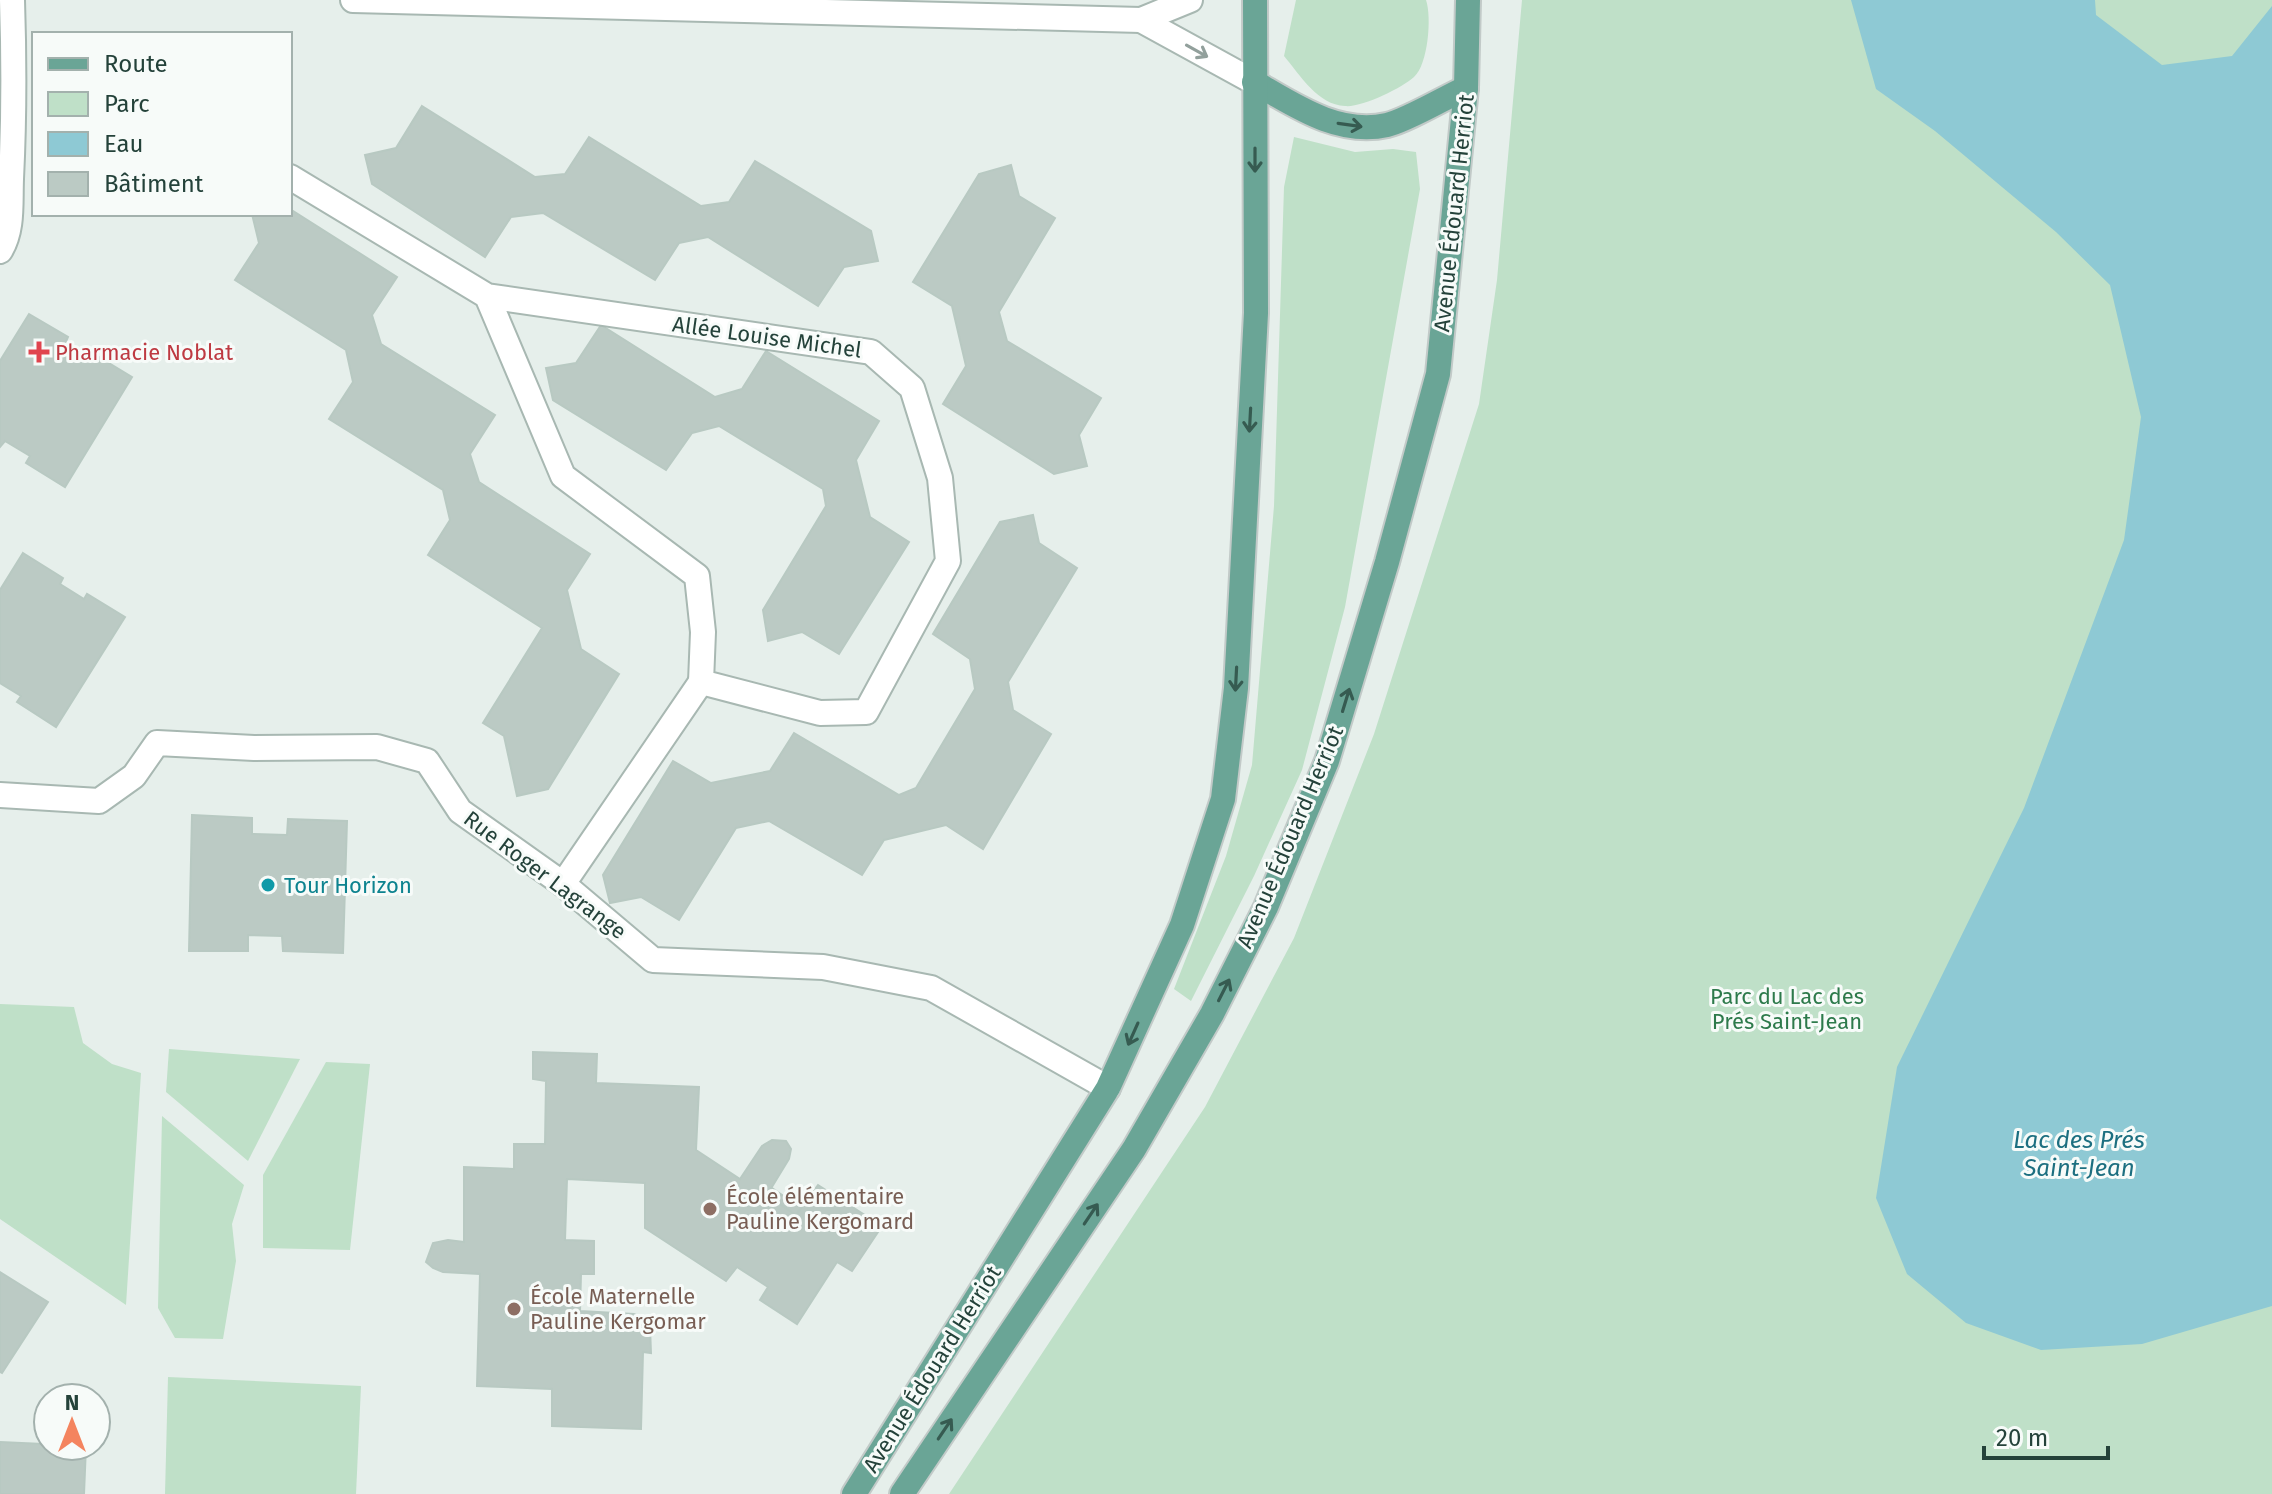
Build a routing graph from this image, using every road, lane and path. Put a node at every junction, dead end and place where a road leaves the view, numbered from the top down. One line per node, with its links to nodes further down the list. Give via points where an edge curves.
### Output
1 (12, 0): 11 (street, via 13,138 8,238)
2 (353, 0): 6 (street)
3 (1190, 0): 7 (street)
4 (1255, 0): 8 (main road, Avenue Édouard Herriot)
5 (1465, 4): 9 (main road, Avenue Édouard Herriot)
6 (808, 5): 7 (street)
7 (1141, 20): 8 (street, one-way to 8)
8 (1254, 82): 9 (main road, one-way to 9, via 1309,113 1368,127 1389,125); 16 (main road, Avenue Édouard Herriot, one-way to 16, via 1256,313 1236,688 1223,799 1182,925)
9 (1466, 88): 18 (main road, Avenue Édouard Herriot, one-way to 9, via 1134,1149 1252,934 1327,761 1438,374)
10 (292, 178): 12 (street, Allée Louise Michel)
11 (0, 251)
12 (487, 296): 13 (street, via 563,476 697,576); 13 (street, Allée Louise Michel, via 871,352 912,388 940,478 948,561 866,712 820,713)
13 (701, 682): 15 (street)
14 (0, 795): 15 (street, Rue Roger Lagrange, via 99,801 134,776 157,743 377,747 427,761 460,811)
15 (563, 884): 16 (street, Rue Roger Lagrange, via 653,960 823,967 931,988)
16 (1108, 1088): 17 (main road, Avenue Édouard Herriot)
17 (854, 1494)
18 (902, 1494)

